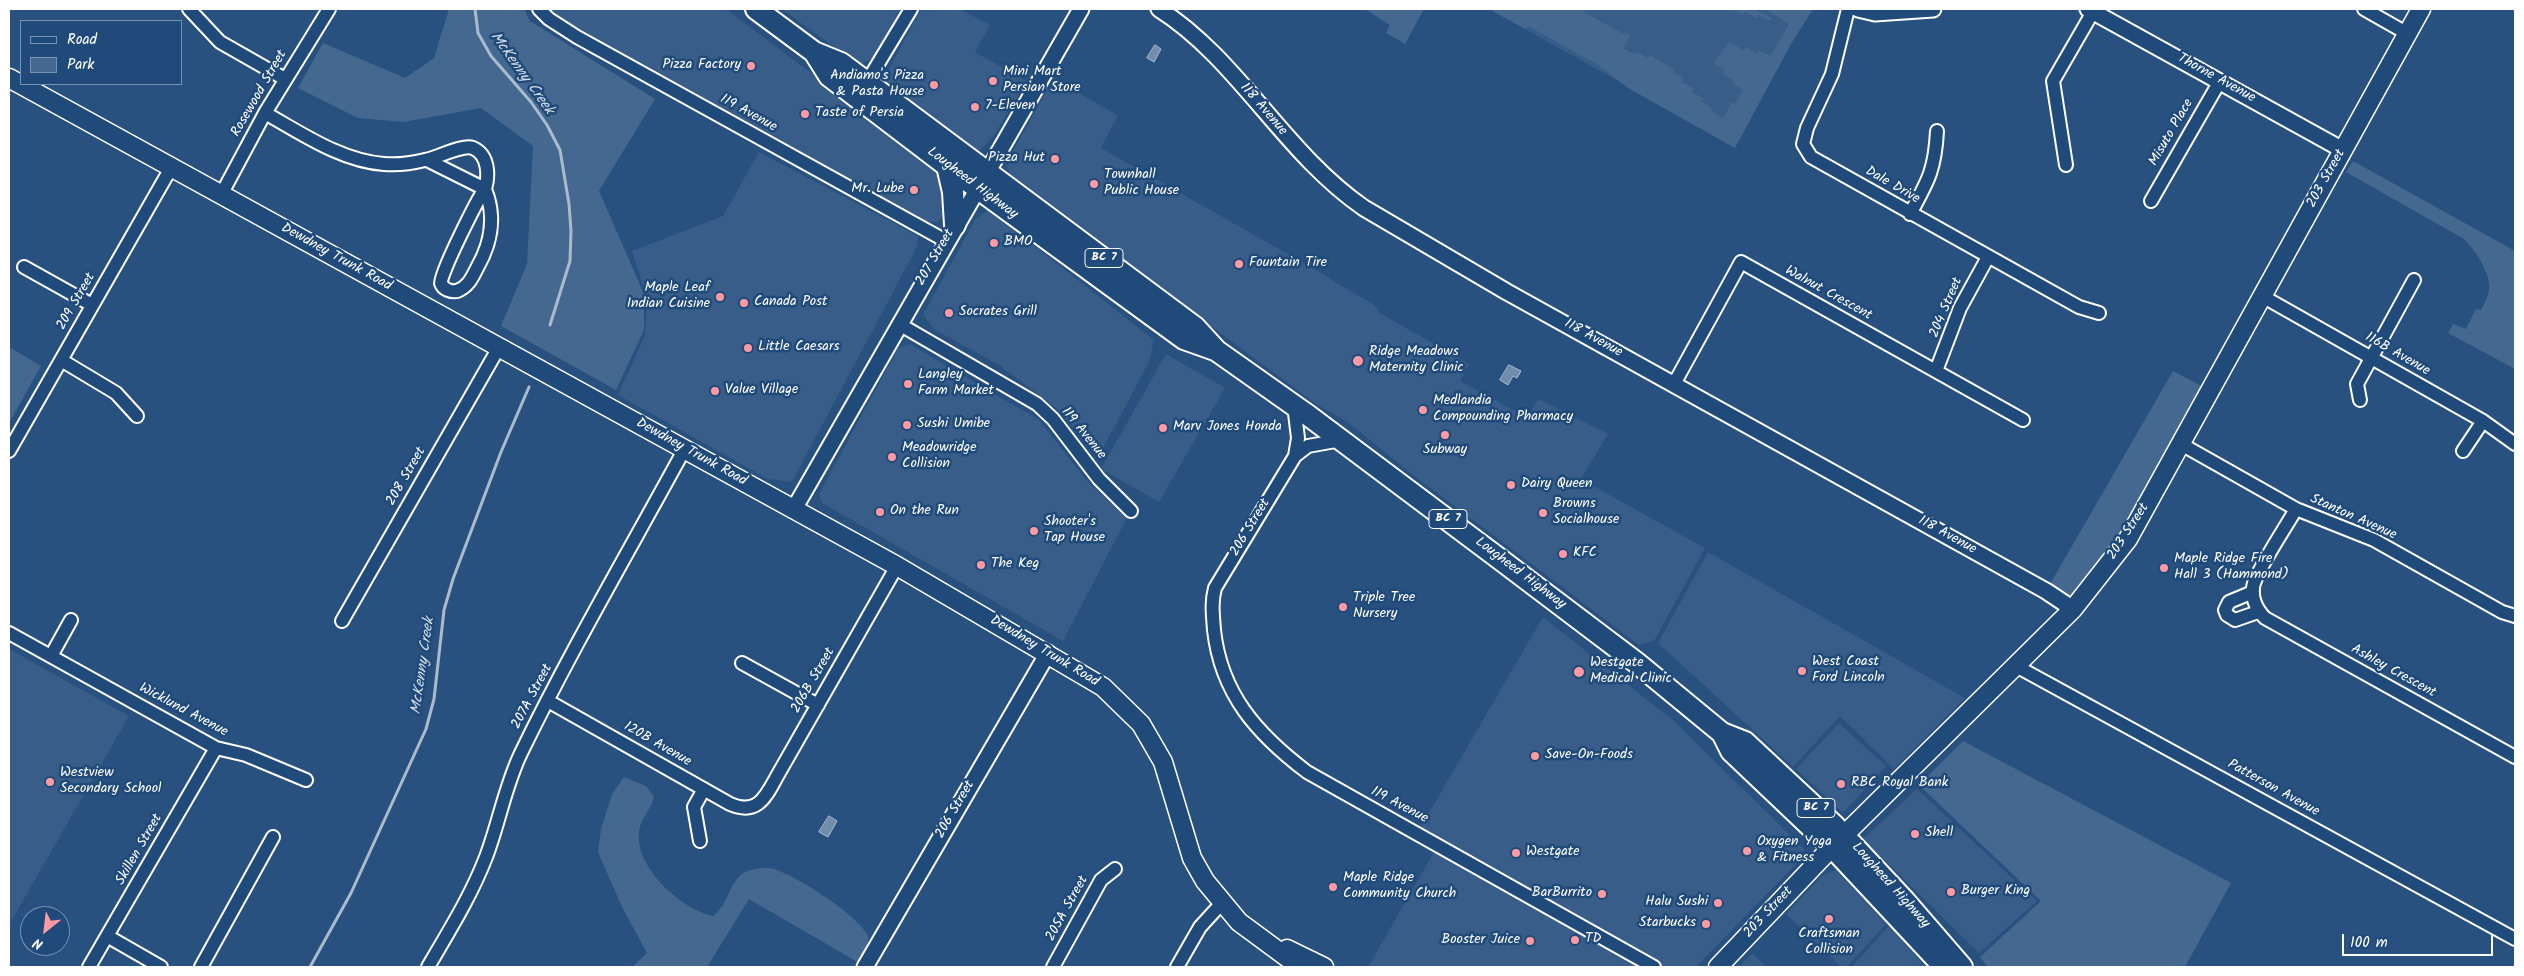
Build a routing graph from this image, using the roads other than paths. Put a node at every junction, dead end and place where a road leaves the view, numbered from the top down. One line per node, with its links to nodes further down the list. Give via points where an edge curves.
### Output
1 (189, 9): 17 (street, via 220,42)
2 (329, 9): 17 (street, Rosewood Street)
3 (539, 9): 34 (street, 119 Avenue, via 577,37)
4 (756, 9): 15 (highway, Lougheed Highway / BC 7)
5 (911, 9): 19 (street)
6 (1081, 9): 29 (street, 207 Street)
7 (1158, 9): 46 (street, 118 Avenue, via 1206,47 1308,161 1344,194 1419,242)
8 (1848, 9): 33 (street, Dale Drive, via 1832,74 1803,144 1811,158)
9 (1858, 9): 10 (street, via 1875,13)
10 (1933, 9)
11 (2364, 9): 14 (street)
12 (2421, 9): 14 (main road, 203 Street)
13 (2091, 10): 18 (street, Thorne Avenue); 26 (street, via 2053,81)
14 (2408, 34): 24 (main road, 203 Street)
15 (814, 52): 19 (highway, Lougheed Highway / BC 7, via 841,63); 27 (highway, Lougheed Highway / BC 7, via 829,76)
16 (9, 78): 20 (main road, Dewdney Trunk Road)
17 (285, 79): 22 (street, Rosewood Street)
18 (2220, 81): 24 (street, Thorne Avenue); 32 (street, Misuto Place)
19 (867, 82): 29 (highway, Lougheed Highway / BC 7)
20 (20, 84)
21 (22, 85): 28 (main road, Dewdney Trunk Road)
22 (265, 113): 25 (street, via 357,159 384,164); 31 (street, Rosewood Street)
23 (1936, 132): 33 (street, via 1930,177)
24 (2343, 150): 38 (main road, 203 Street)
25 (427, 160): 30 (street); 30 (street, via 473,148 487,169)
26 (2066, 165)
27 (947, 166): 29 (highway, Lougheed Highway / BC 7); 34 (highway, via 953,192)
28 (170, 168): 31 (main road, Dewdney Trunk Road); 39 (street, 209 Street)
29 (982, 180): 34 (street, 207 Street); 48 (highway, Lougheed Highway / BC 7, via 1195,327 1217,351)
30 (485, 189): 30 (street, via 441,279 442,286 452,292 464,289 488,249 491,204)
31 (221, 195): 42 (main road, Dewdney Trunk Road)
32 (2151, 201)
33 (1910, 214): 35 (street, Dale Drive)
34 (951, 233): 41 (street, 207 Street)
35 (1988, 257): 40 (street, Dale Drive, via 2079,307); 45 (street, 204 Street, via 1960,308)
36 (24, 267): 39 (street)
37 (2414, 280): 43 (street)
38 (2262, 296): 43 (street, 116B Avenue); 53 (main road, 203 Street)
39 (92, 305): 44 (street, 209 Street)
40 (2098, 313)
41 (899, 324): 60 (street, 207 Street); 61 (street, 119 Avenue, via 1037,404 1053,419 1100,479)
42 (498, 348): 55 (main road, Dewdney Trunk Road); 69 (street, 208 Street)
43 (2370, 357): 47 (street, via 2357,384); 51 (street, 116B Avenue)
44 (61, 360): 49 (street, via 116,393); 57 (street, 209 Street)
45 (1936, 371): 46 (street, Walnut Crescent, via 1740,262); 50 (street, Walnut Crescent)
46 (1674, 384): 65 (street, 118 Avenue)
47 (2360, 400)
48 (1294, 405): 52 (highway, Lougheed Highway / BC 7); 58 (street, 206 Street, via 1298,438)
49 (137, 416)
50 (2023, 420)
51 (2483, 422): 54 (street, 116B Avenue); 56 (street)
52 (1341, 440): 58 (street, via 1308,446); 84 (highway, Lougheed Highway / BC 7, via 1637,662 1722,733 1731,751)
53 (2181, 444): 59 (street, Stanton Avenue); 65 (main road, 203 Street, via 2128,539)
54 (2515, 444)
55 (684, 450): 60 (main road, Dewdney Trunk Road); 75 (street, 207A Street)
56 (2463, 450)
57 (9, 451)
58 (1294, 456): 64 (street, 206 Street, via 1215,588)
59 (2296, 509): 63 (street, via 2254,584); 67 (street, Stanton Avenue, via 2374,540 2502,612)
60 (794, 510): 62 (main road, Dewdney Trunk Road)
61 (1132, 511)
62 (897, 566): 71 (main road, Dewdney Trunk Road); 76 (street, 206B Street)
63 (2253, 592): 66 (street); 66 (street, via 2229,602 2226,615 2235,620)
64 (1212, 603): 99 (street, 119 Avenue, via 1216,647 1230,691 1250,719 1292,761 1329,786)
65 (2073, 609): 74 (main road, 203 Street)
66 (2258, 612): 78 (street, Ashley Crescent)
67 (2515, 616)
68 (71, 620): 72 (street)
69 (342, 621)
70 (9, 633): 72 (street, Wicklund Avenue)
71 (1048, 653): 86 (main road, Dewdney Trunk Road, via 1103,687 1141,724 1163,762 1192,858); 94 (street, 206 Street)
72 (51, 656): 77 (street, Wicklund Avenue)
73 (742, 663): 76 (street)
74 (2016, 666): 84 (main road, 203 Street); 88 (street, Patterson Avenue)
75 (548, 701): 80 (street, 120B Avenue); 93 (street, 207A Street, via 513,772 478,876)
76 (818, 705): 81 (street, 206B Street, via 764,798)
77 (216, 748): 79 (street, Wicklund Avenue, via 246,755); 87 (street, Skillen Street)
78 (2515, 756)
79 (306, 780)
80 (704, 789): 81 (street, 120B Avenue, via 738,808); 83 (street, via 694,807)
81 (752, 808)
82 (273, 837): 92 (street)
83 (700, 841)
84 (1838, 841): 100 (main road, 203 Street); 101 (highway, Lougheed Highway / BC 7); 102 (highway, Lougheed Highway / BC 7)
85 (1114, 869): 95 (street, 205A Street, via 1100,880)
86 (1221, 904): 89 (main road, Dewdney Trunk Road); 96 (street, via 1200,927)
87 (107, 936): 90 (street, Skillen Street); 91 (street)
88 (2515, 938)
89 (1261, 939): 97 (main road, Dewdney Trunk Road); 98 (main road, Dewdney Trunk Road)
90 (89, 967)
91 (161, 967)
92 (201, 967)
93 (428, 967)
94 (865, 967)
95 (1053, 967)
96 (1177, 967)
97 (1300, 967)
98 (1324, 967)
99 (1654, 967)
100 (1718, 967)
101 (1944, 967)
102 (1962, 967)

